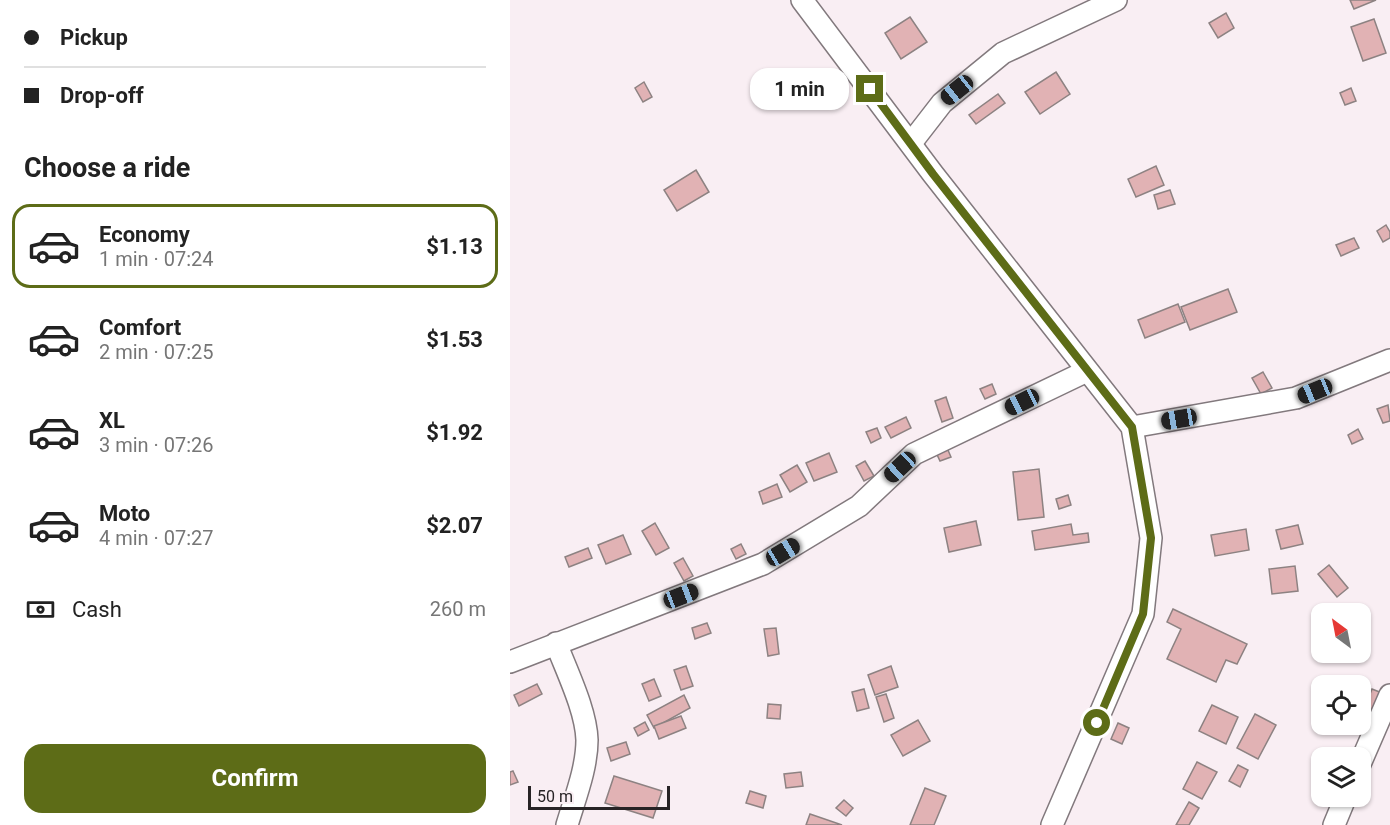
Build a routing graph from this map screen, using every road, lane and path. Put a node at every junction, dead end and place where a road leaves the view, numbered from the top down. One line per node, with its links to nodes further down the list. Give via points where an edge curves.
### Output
1 (802, 0): 3 (street)
2 (1116, 0): 3 (street, via 1003,53 942,103)
3 (911, 143): 5 (street)
4 (1390, 360): 6 (street, via 1296,398)
5 (1087, 371): 6 (street); 7 (street, via 914,454 859,506 763,564)
6 (1132, 427): 13 (street, via 1151,538 1143,614)
7 (556, 643): 8 (street); 12 (street, via 583,717 586,740)
8 (510, 662)
9 (1390, 695): 10 (street)
10 (1367, 747)
11 (1341, 807): 14 (street)
12 (567, 825)
13 (1052, 825)
14 (1334, 825)

